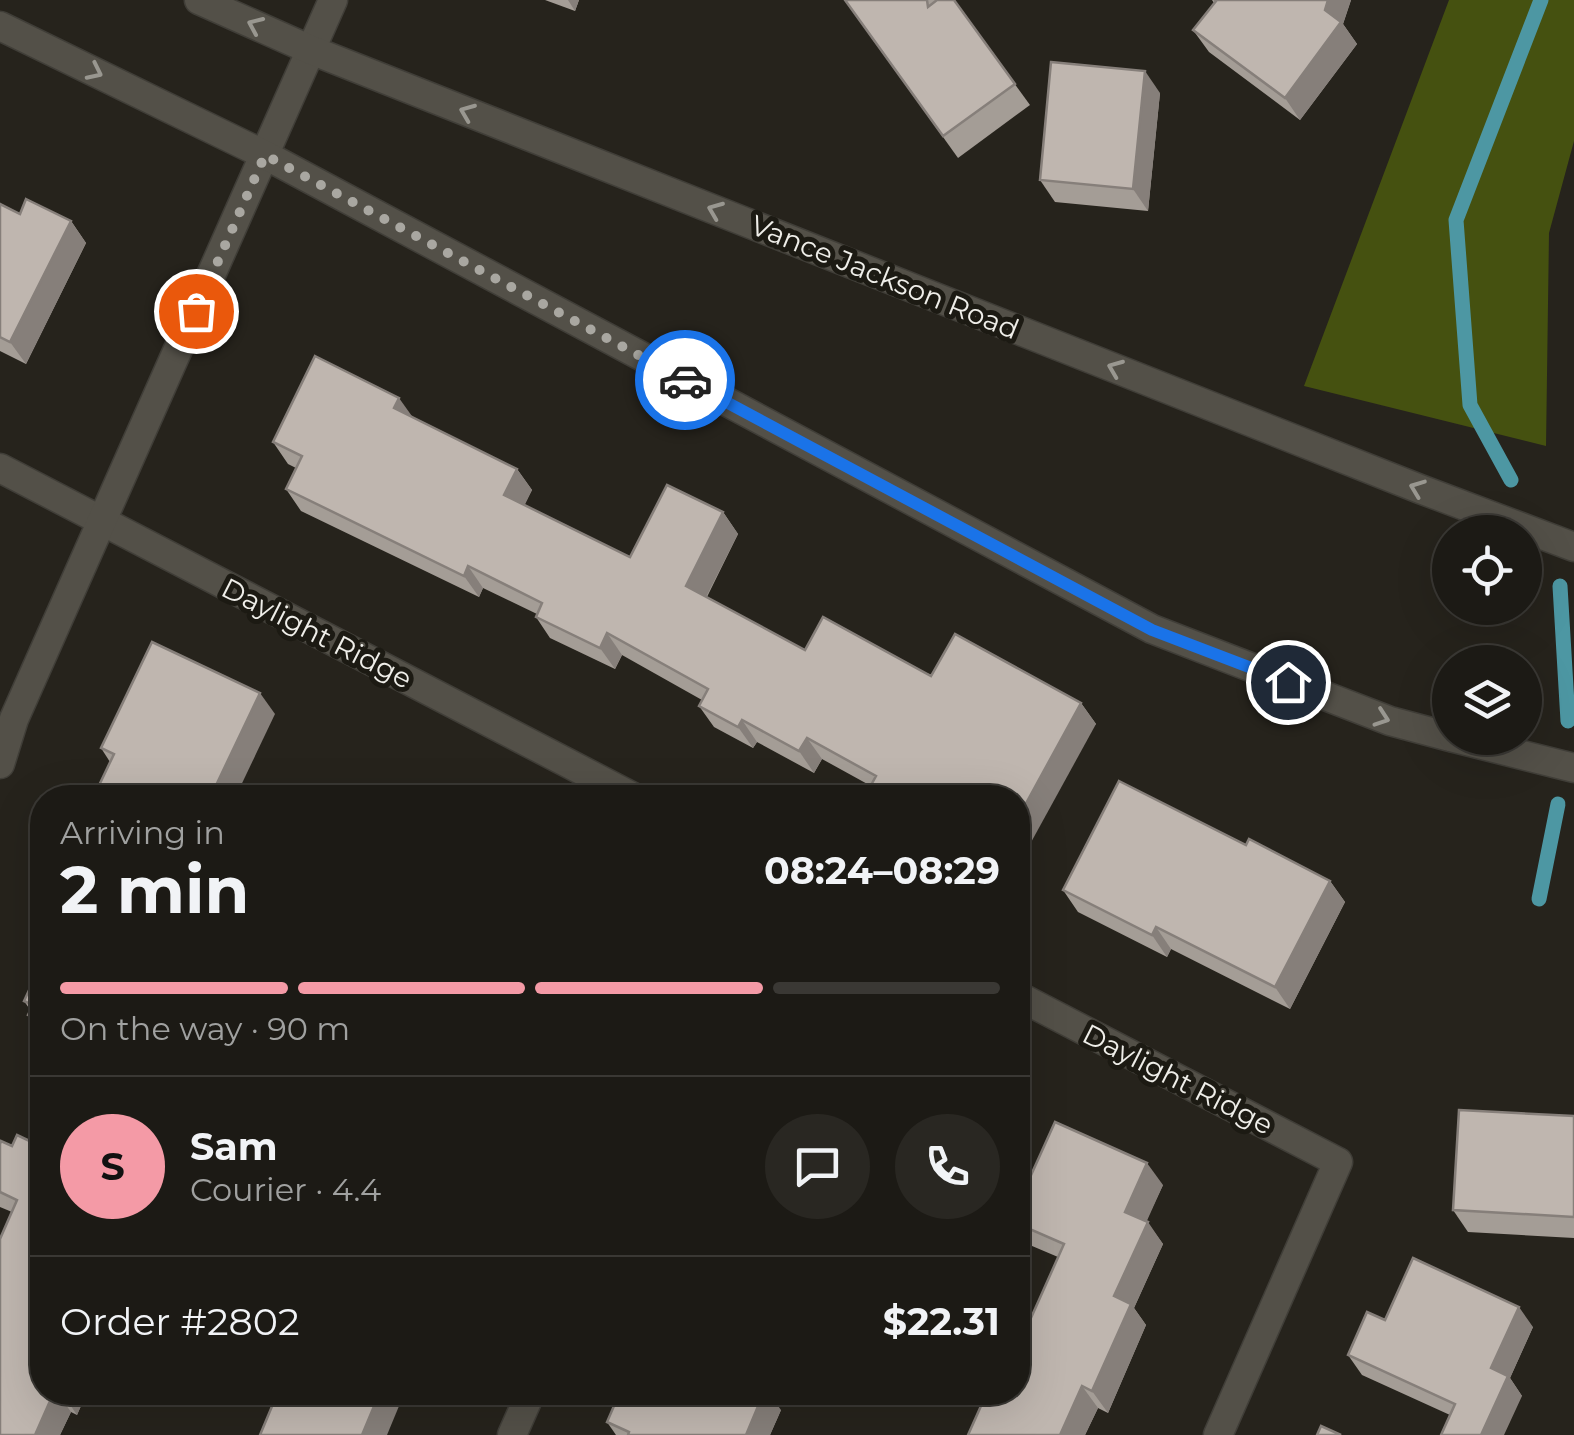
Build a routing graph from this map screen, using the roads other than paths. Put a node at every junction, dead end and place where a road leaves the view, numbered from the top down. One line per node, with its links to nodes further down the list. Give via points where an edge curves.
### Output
1 (199, 0): 4 (main road, Vance Jackson Road, one-way to 1)
2 (333, 0): 4 (main road)
3 (0, 26): 5 (main road, one-way to 5)
4 (311, 50): 5 (main road); 8 (main road, Vance Jackson Road, one-way to 4)
5 (265, 155): 7 (main road); 9 (main road, one-way to 9, via 1152,630)
6 (0, 468): 7 (main road, Daylight Ridge)
7 (102, 521): 11 (main road); 13 (main road, Daylight Ridge)
8 (1574, 546)
9 (1432, 732)
10 (1523, 755): 12 (main road)
11 (0, 764)
12 (1574, 768)
13 (610, 785)
14 (1030, 1002): 17 (main road, Daylight Ridge, via 1338,1162)
15 (525, 1405): 16 (main road)
16 (512, 1435)
17 (1218, 1435)

